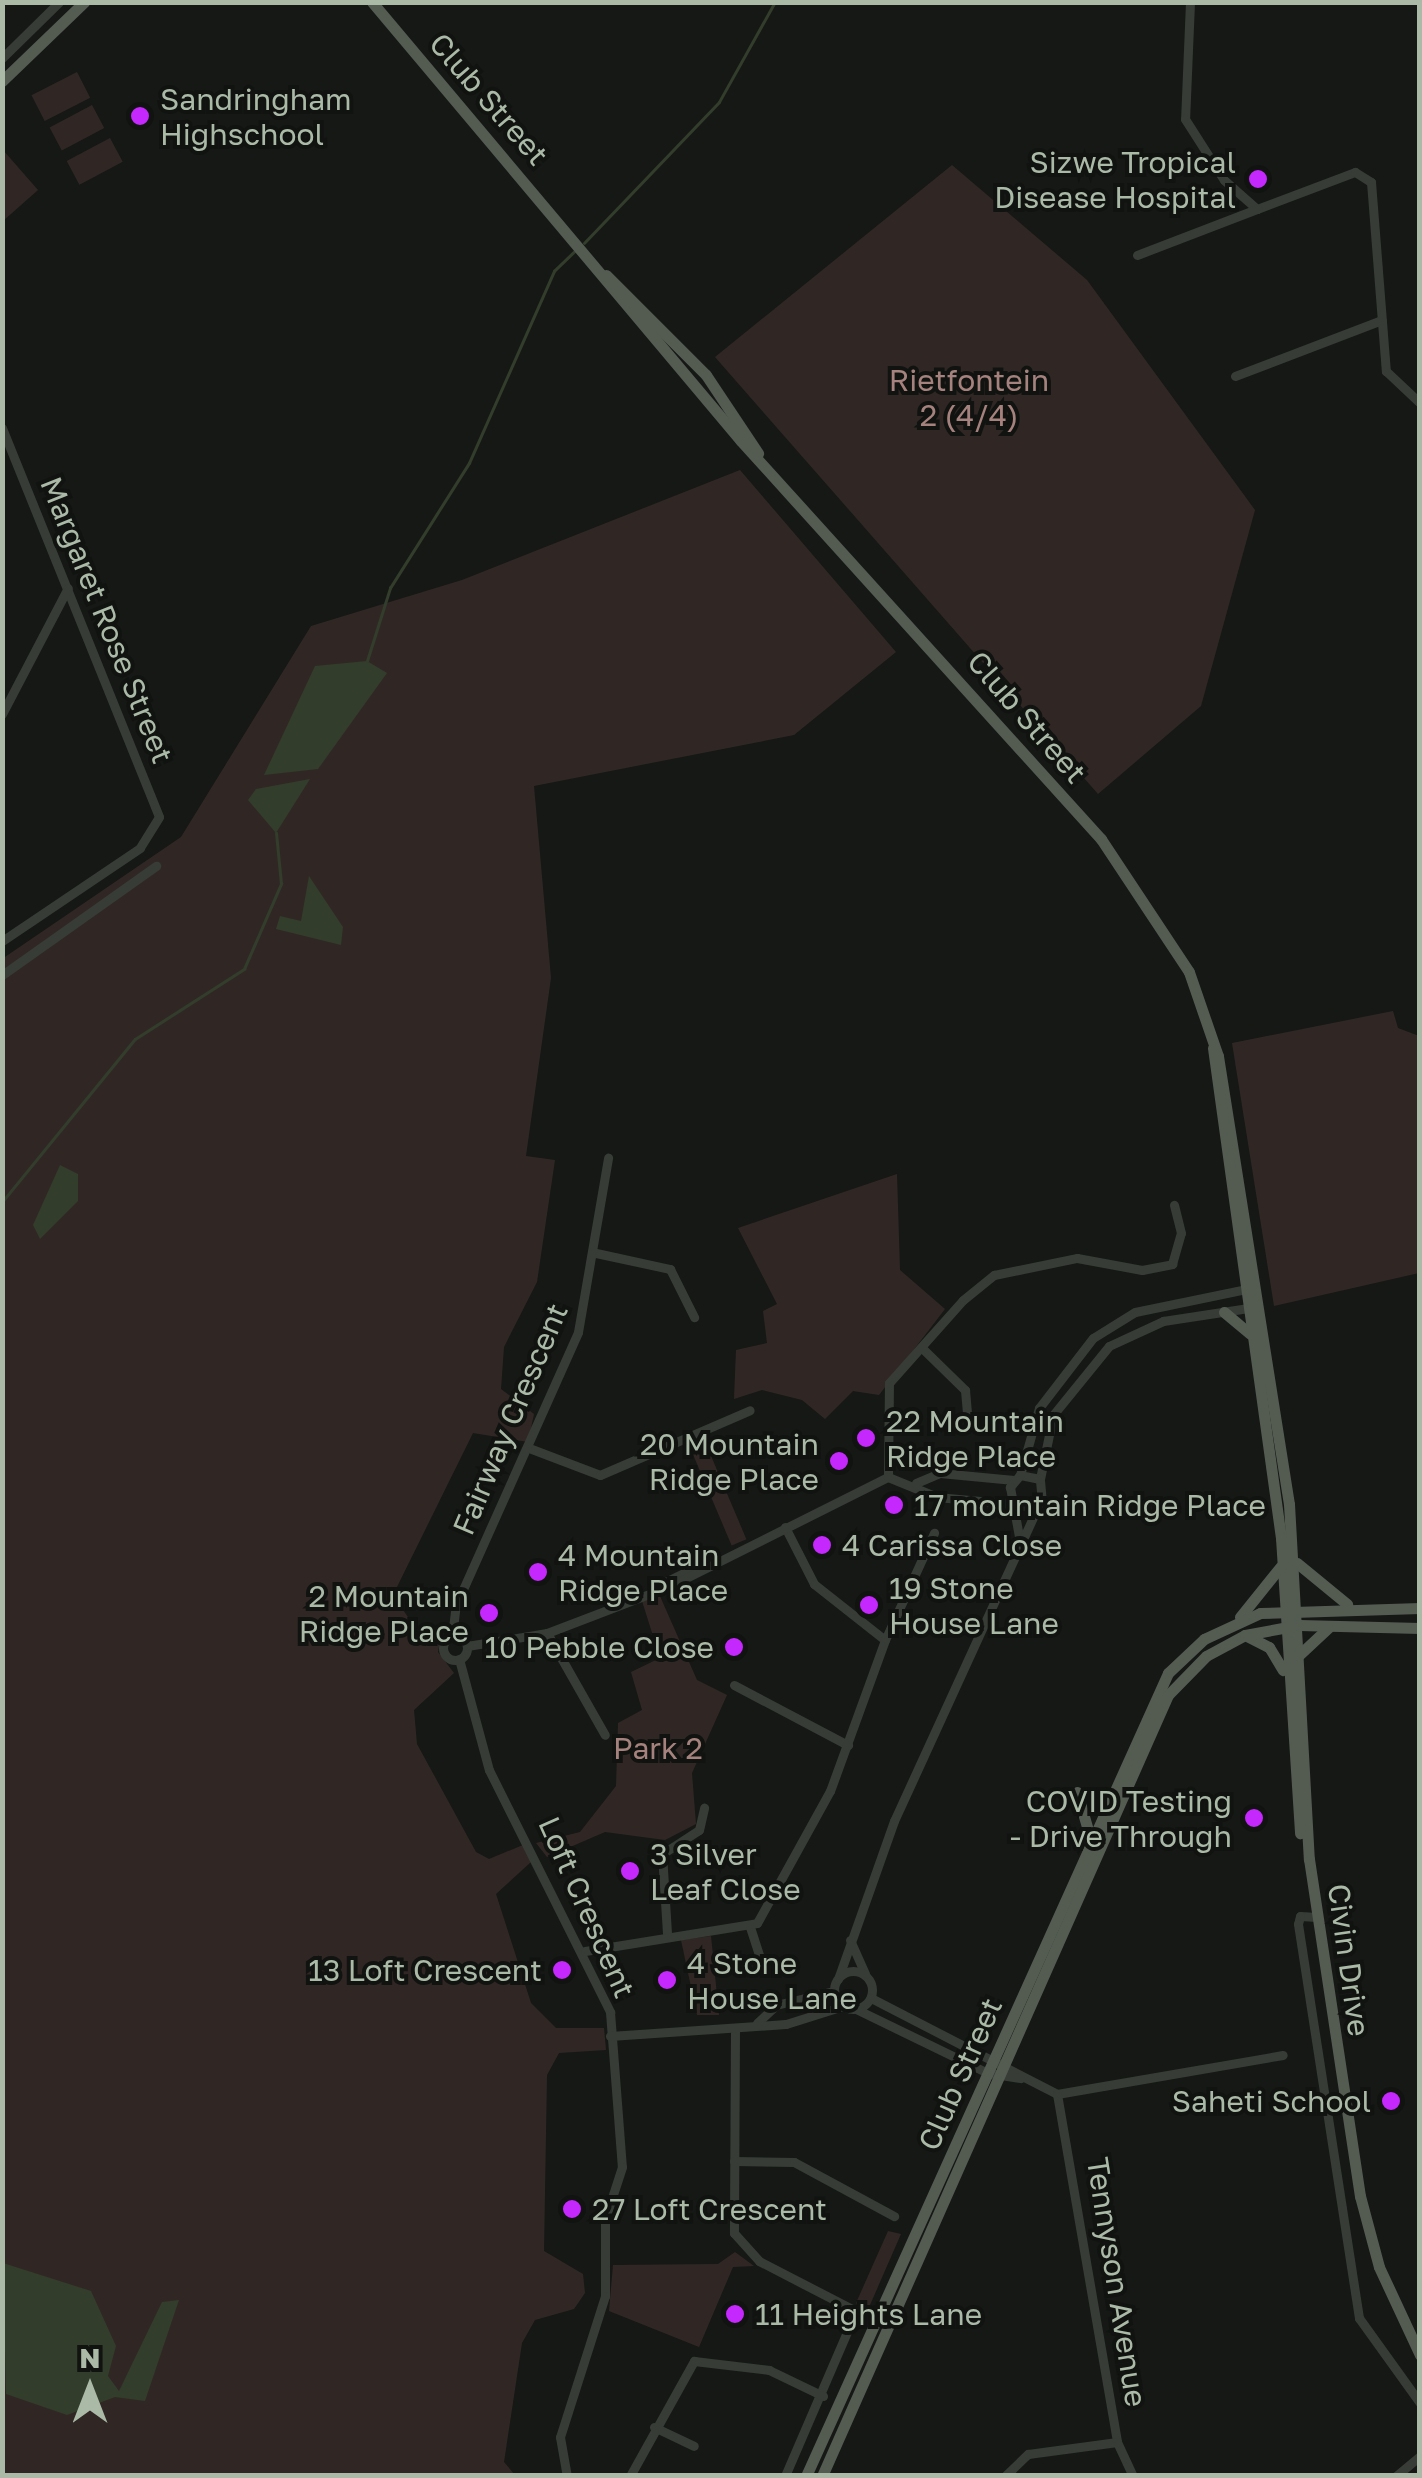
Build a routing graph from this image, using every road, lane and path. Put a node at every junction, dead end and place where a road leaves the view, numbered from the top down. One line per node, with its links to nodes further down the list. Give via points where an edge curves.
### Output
1 (58, 2): 5 (street)
2 (84, 2): 6 (main road)
3 (372, 2): 21 (main road, Club Street, via 606,275 706,375 758,453 1148,899 1213,1044)
4 (1190, 2): 7 (street, via 1185,118 1202,157)
5 (2, 58)
6 (2, 80)
7 (1257, 209): 8 (street); 9 (street, via 1365,174 1379,208)
8 (1137, 254)
9 (1382, 320): 10 (street); 11 (street, via 1390,382)
10 (1236, 376)
11 (1420, 402)
12 (2, 428): 13 (street, Margaret Rose Street)
13 (68, 588): 14 (street); 16 (street, Margaret Rose Street, via 157,810 156,832)
14 (2, 714)
15 (156, 866): 17 (street)
16 (2, 941)
17 (2, 975)
18 (608, 1158): 20 (street, Fairway Crescent)
19 (1174, 1205): 26 (street, via 1180,1233 1172,1264 1142,1270 1077,1258 994,1275)
20 (596, 1253): 24 (street, via 670,1269); 29 (street, Fairway Crescent, via 578,1332)
21 (1249, 1288): 22 (main road, Club Street); 32 (street, via 1135,1312 1094,1338 1039,1408)
22 (1254, 1307): 23 (street); 25 (main road, Club Street); 41 (main road, Club Street)
23 (1224, 1312): 25 (main road); 33 (street, via 1153,1325 1102,1352 1053,1415)
24 (694, 1317)
25 (1252, 1338): 41 (main road, Club Street)
26 (922, 1349): 28 (street, via 965,1390); 30 (street, via 884,1395)
27 (750, 1410): 29 (street, via 600,1475)
28 (968, 1423)
29 (529, 1448): 51 (street, Fairway Crescent, via 456,1605)
30 (888, 1477): 34 (street); 38 (street)
31 (983, 1477): 32 (street); 34 (street, via 940,1473); 35 (street)
32 (1017, 1478): 33 (street); 36 (street)
33 (1040, 1479): 37 (street, via 1046,1491)
34 (916, 1484): 35 (street, via 937,1497)
35 (981, 1500): 36 (street)
36 (1015, 1506): 37 (street); 40 (street)
37 (1037, 1508): 40 (street)
38 (785, 1527): 49 (street); 52 (street, via 814,1584)
39 (934, 1533): 52 (street)
40 (1021, 1544): 68 (street, via 863,1894)
41 (1289, 1562): 42 (main road); 43 (main road, Club Street); 45 (main road)
42 (1351, 1606): 43 (main road); 44 (main road)
43 (1292, 1608): 45 (main road); 46 (main road, Civin Drive)
44 (1420, 1608)
45 (1232, 1622): 58 (main road, via 1190,1648)
46 (1292, 1625): 47 (main road); 50 (main road); 54 (main road, Civin Drive); 56 (main road, Civin Drive)
47 (1333, 1626): 48 (main road); 54 (main road)
48 (1420, 1628)
49 (547, 1633): 53 (street); 59 (street)
50 (1245, 1635): 56 (main road, via 1269,1647); 58 (main road, via 1206,1656)
51 (452, 1636): 53 (street); 55 (street, Loft Crescent, via 443,1651)
52 (885, 1640): 60 (street)
53 (467, 1646): 55 (street)
54 (1299, 1655): 64 (main road, Civin Drive)
55 (459, 1659): 69 (street, Loft Crescent, via 489,1770)
56 (1287, 1678): 64 (main road, Civin Drive, via 1291,1778)
57 (734, 1685): 60 (street)
58 (1162, 1693): 63 (main road, Club Street); 83 (main road, Club Street)
59 (605, 1735)
60 (848, 1745): 66 (street, via 770,1906)
61 (1077, 1792): 63 (main road)
62 (704, 1808): 67 (street, via 699,1830 662,1854)
63 (1090, 1837): 83 (main road, Club Street)
64 (1308, 1859): 65 (main road, Civin Drive)
65 (1316, 1917): 87 (main road, Civin Drive, via 1360,2196 1378,2267); 89 (street, via 1300,1916 1298,1924 1359,2318)
66 (750, 1927): 67 (street); 70 (street)
67 (666, 1933): 69 (street)
68 (850, 1940): 71 (street); 72 (street)
69 (585, 1950): 81 (street, Loft Crescent)
70 (762, 1964)
71 (866, 1975): 72 (street); 74 (street)
72 (838, 1979): 73 (street)
73 (834, 1990): 75 (street); 76 (street)
74 (871, 1998): 77 (street); 83 (street)
75 (804, 1999): 78 (street); 79 (street, via 776,2005)
76 (843, 2006): 77 (street); 78 (street)
77 (856, 2009): 83 (street)
78 (809, 2017): 79 (street)
79 (758, 2022): 80 (street)
80 (735, 2030): 81 (street); 85 (street)
81 (610, 2036): 94 (street, Loft Crescent, via 622,2167 605,2219 605,2296 560,2437)
82 (1283, 2055): 84 (street)
83 (998, 2069): 84 (street); 97 (main road, Club Street); 98 (main road, Club Street)
84 (1057, 2094): 91 (street, Tennyson Avenue)
85 (734, 2162): 86 (street, via 794,2162); 88 (street, via 740,2246 856,2311)
86 (894, 2216)
87 (1420, 2354)
88 (823, 2396): 90 (street, via 769,2370 694,2361); 96 (street)
89 (1420, 2403)
90 (654, 2428): 92 (street); 95 (street)
91 (1116, 2442): 99 (street, via 1028,2454); 100 (street, Tennyson Avenue)
92 (694, 2446)
93 (1420, 2456): 101 (street)
94 (567, 2476)
95 (630, 2476)
96 (785, 2476)
97 (806, 2476)
98 (822, 2476)
99 (1005, 2476)
100 (1133, 2476)
101 (1396, 2476)

